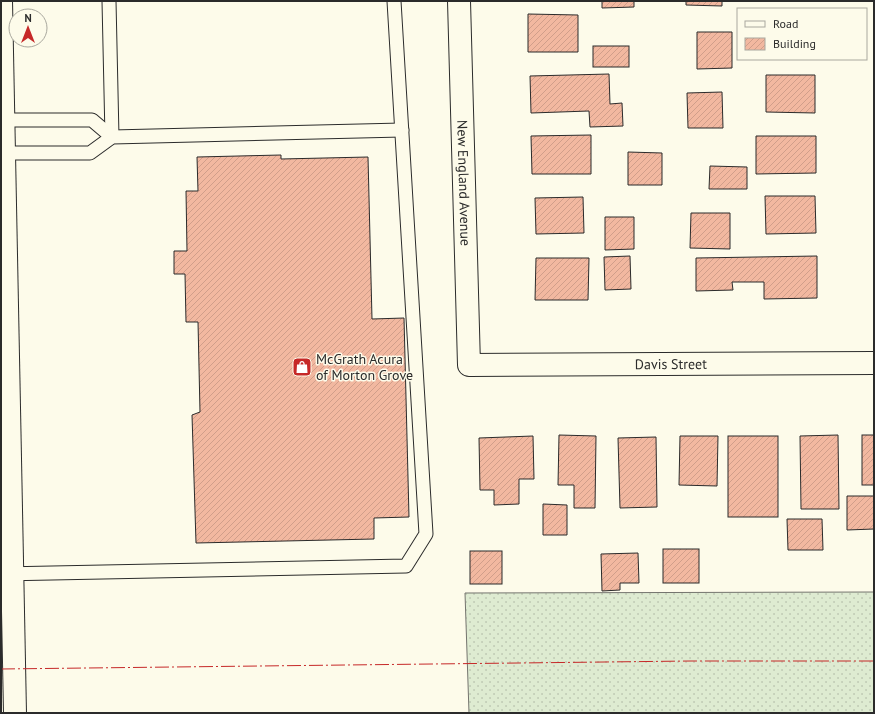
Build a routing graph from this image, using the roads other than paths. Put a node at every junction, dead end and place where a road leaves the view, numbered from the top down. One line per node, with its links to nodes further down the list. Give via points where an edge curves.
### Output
1 (1, 1): 5 (street)
2 (109, 1): 8 (lane)
3 (394, 1): 7 (lane)
4 (459, 1): 12 (street, New England Avenue)
5 (2, 62): 6 (street)
6 (3, 120): 8 (lane, via 92,120); 9 (street)
7 (402, 130): 8 (lane); 14 (lane, via 426,534 406,566)
8 (112, 137): 9 (lane, via 90,153)
9 (4, 153): 10 (street)
10 (4, 324): 13 (street)
11 (874, 363): 12 (street, Davis Street)
12 (469, 365)
13 (6, 519): 14 (street)
14 (7, 575): 15 (street)
15 (15, 713)

